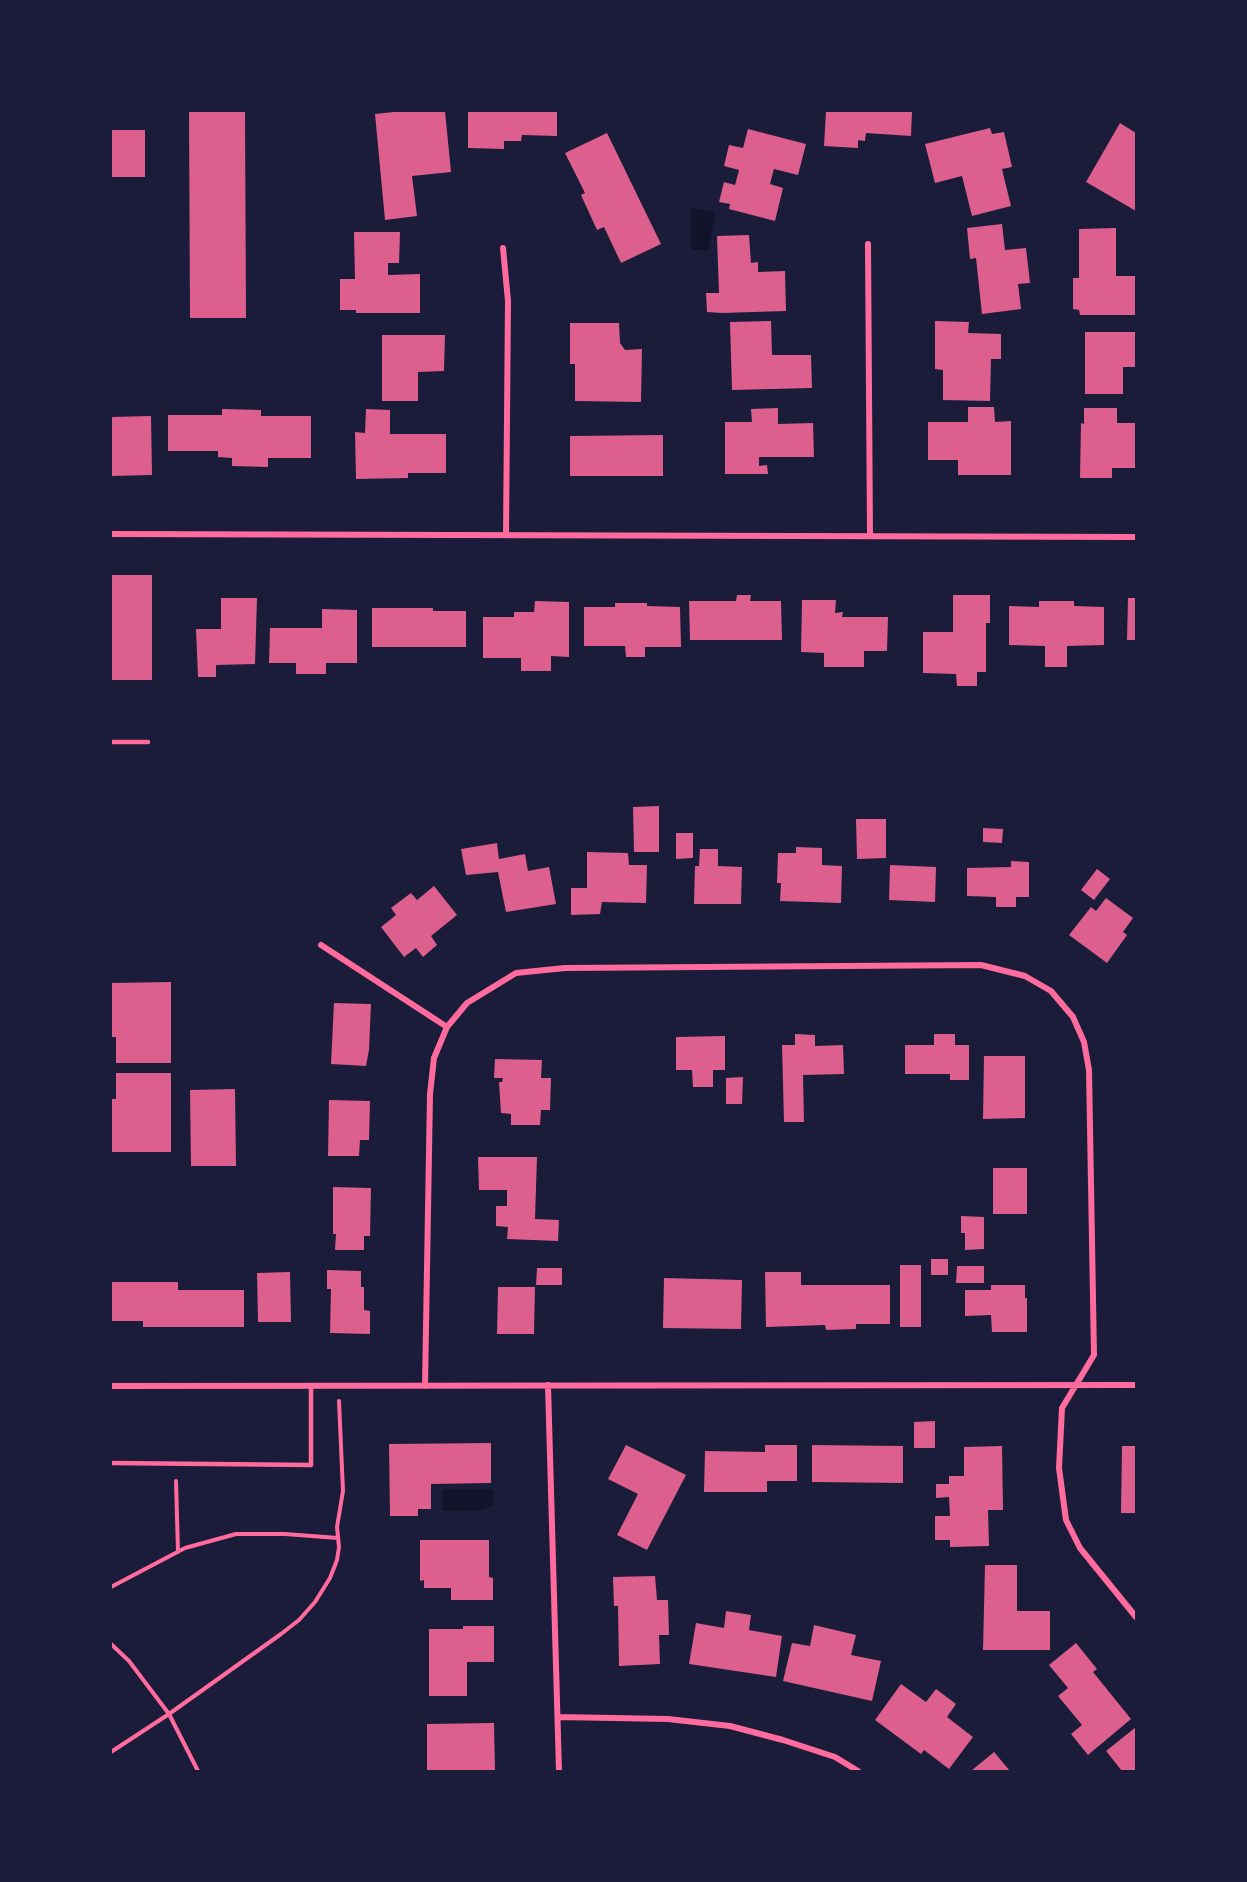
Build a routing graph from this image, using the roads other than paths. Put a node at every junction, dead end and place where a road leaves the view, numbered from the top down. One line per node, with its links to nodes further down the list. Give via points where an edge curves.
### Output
1 (868, 244): 5 (street)
2 (503, 248): 4 (street, via 508,301)
3 (111, 534): 4 (street)
4 (506, 535): 5 (street)
5 (870, 536): 6 (street)
6 (1136, 537)
7 (111, 742): 8 (lane)
8 (148, 742)
9 (321, 945): 10 (street)
10 (447, 1027): 12 (street, via 467,1004 516,973 565,968 981,964 1025,976 1051,991 1073,1017 1084,1042 1089,1070 1094,1355); 16 (street, via 434,1058 430,1094)
11 (548, 1385): 12 (street); 16 (street); 19 (street)
12 (1075, 1385): 13 (street); 18 (street, via 1062,1408 1059,1468 1066,1520 1080,1548)
13 (1136, 1385)
14 (111, 1386): 15 (street)
15 (311, 1386): 16 (street); 17 (lane, via 311,1466)
16 (425, 1386)
17 (111, 1463)
18 (1136, 1617)
19 (558, 1717): 20 (street); 21 (street, via 668,1719 730,1726 835,1757)
20 (559, 1771)
21 (858, 1771)

